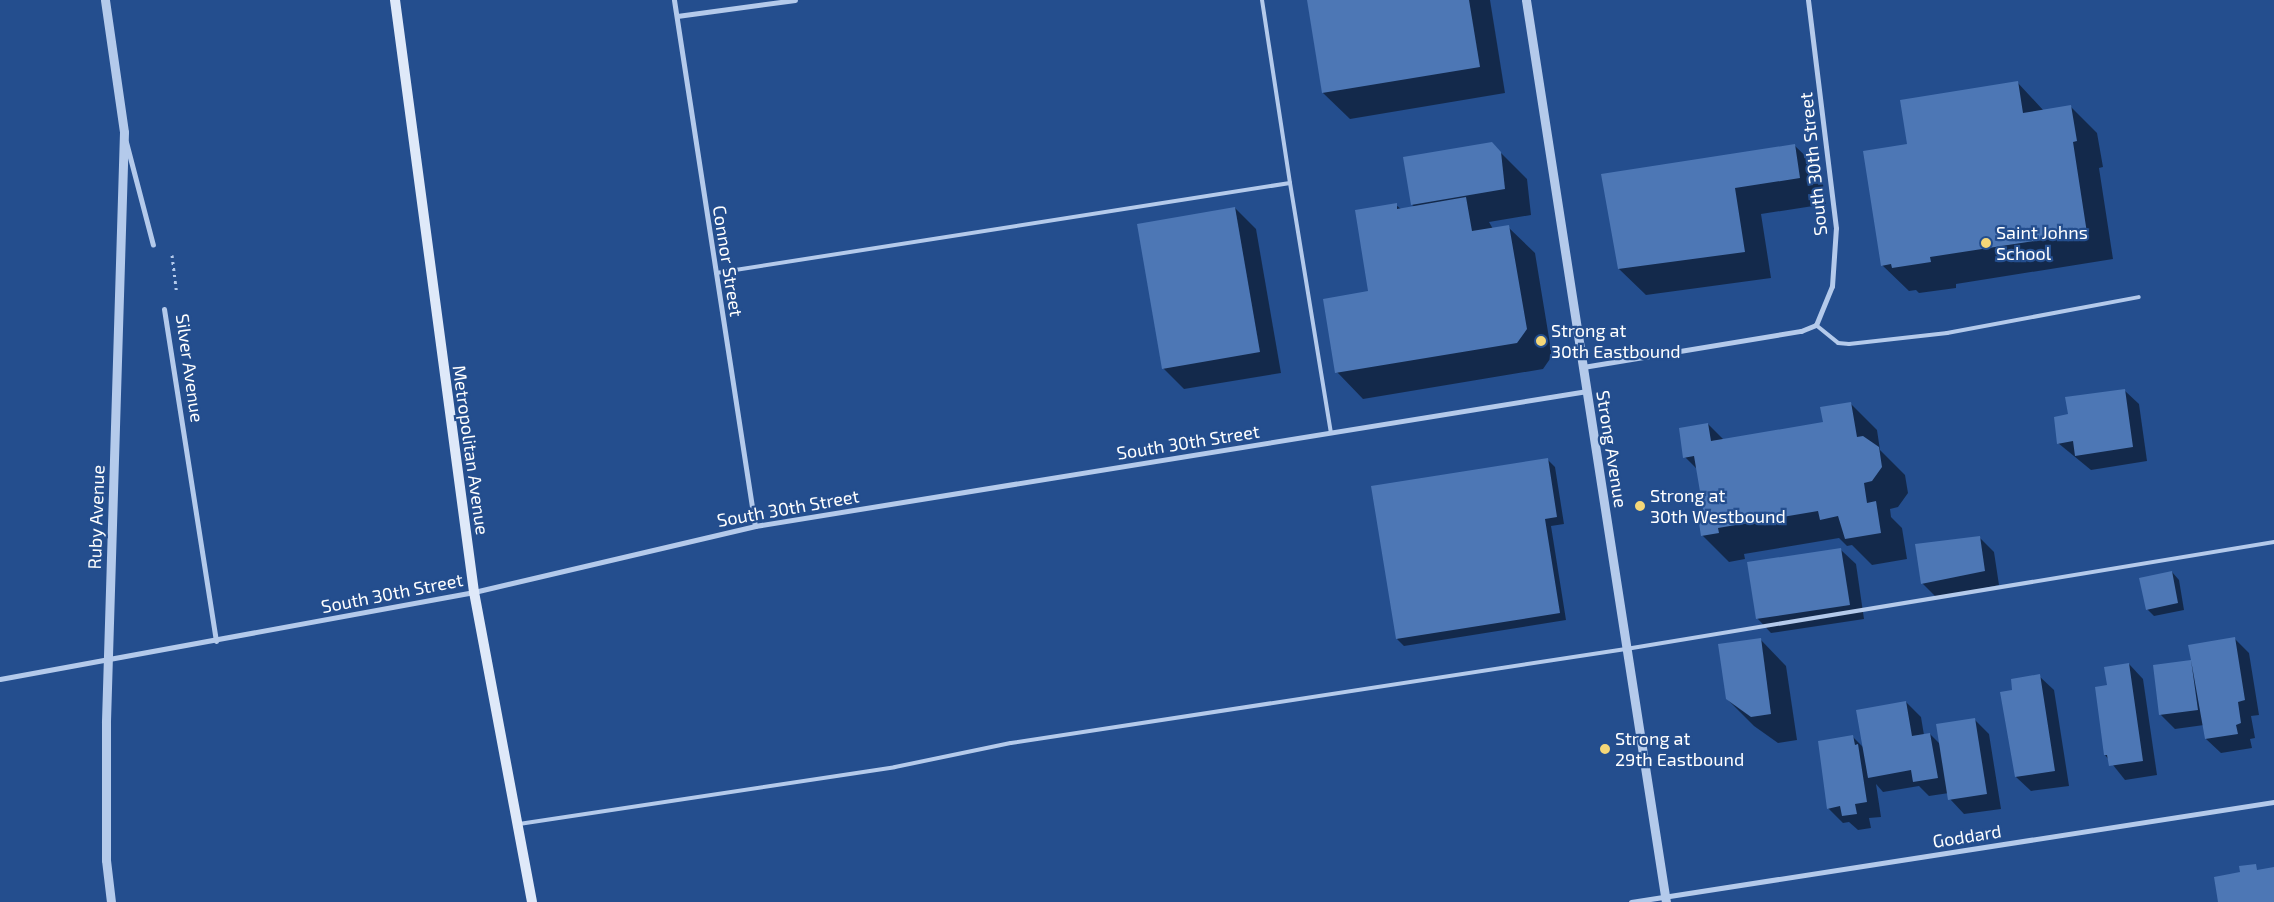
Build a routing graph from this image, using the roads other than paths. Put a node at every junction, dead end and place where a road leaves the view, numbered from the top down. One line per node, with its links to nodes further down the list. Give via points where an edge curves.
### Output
1 (105, 0): 9 (street)
2 (395, 0): 21 (main road, Metropolitan Avenue)
3 (674, 0): 8 (street, Connor Street)
4 (795, 0): 8 (street)
5 (1262, 0): 10 (lane)
6 (1526, 0): 16 (street, Strong Avenue)
7 (1808, 0): 15 (street, South 30th Street, via 1836,228 1832,286)
8 (677, 16): 12 (street, Connor Street)
9 (124, 132): 11 (street); 28 (street, Ruby Avenue, via 106,722 106,860)
10 (1290, 183): 12 (lane); 18 (lane)
11 (152, 245)
12 (716, 273): 19 (street, Connor Street)
13 (2139, 297): 15 (lane, via 1947,333 1849,344 1838,343)
14 (164, 308): 22 (street, Silver Avenue)
15 (1816, 325): 16 (street, via 1801,331)
16 (1583, 366): 17 (street, Strong Avenue)
17 (1587, 391): 18 (street, South 30th Street); 23 (street, Strong Avenue)
18 (1331, 433): 19 (street, South 30th Street)
19 (755, 526): 21 (street, South 30th Street)
20 (2274, 542): 23 (lane)
21 (474, 592): 22 (street, South 30th Street); 26 (main road, Metropolitan Avenue)
22 (216, 641): 24 (street, South 30th Street)
23 (1626, 649): 26 (lane, via 1011,743 895,767); 27 (street, Strong Avenue)
24 (0, 679)
25 (2274, 802): 27 (street, Goddard)
26 (517, 824): 29 (main road, Metropolitan Avenue)
27 (1665, 899): 30 (street, Goddard)
28 (111, 902)
29 (532, 902)
30 (1631, 902)

